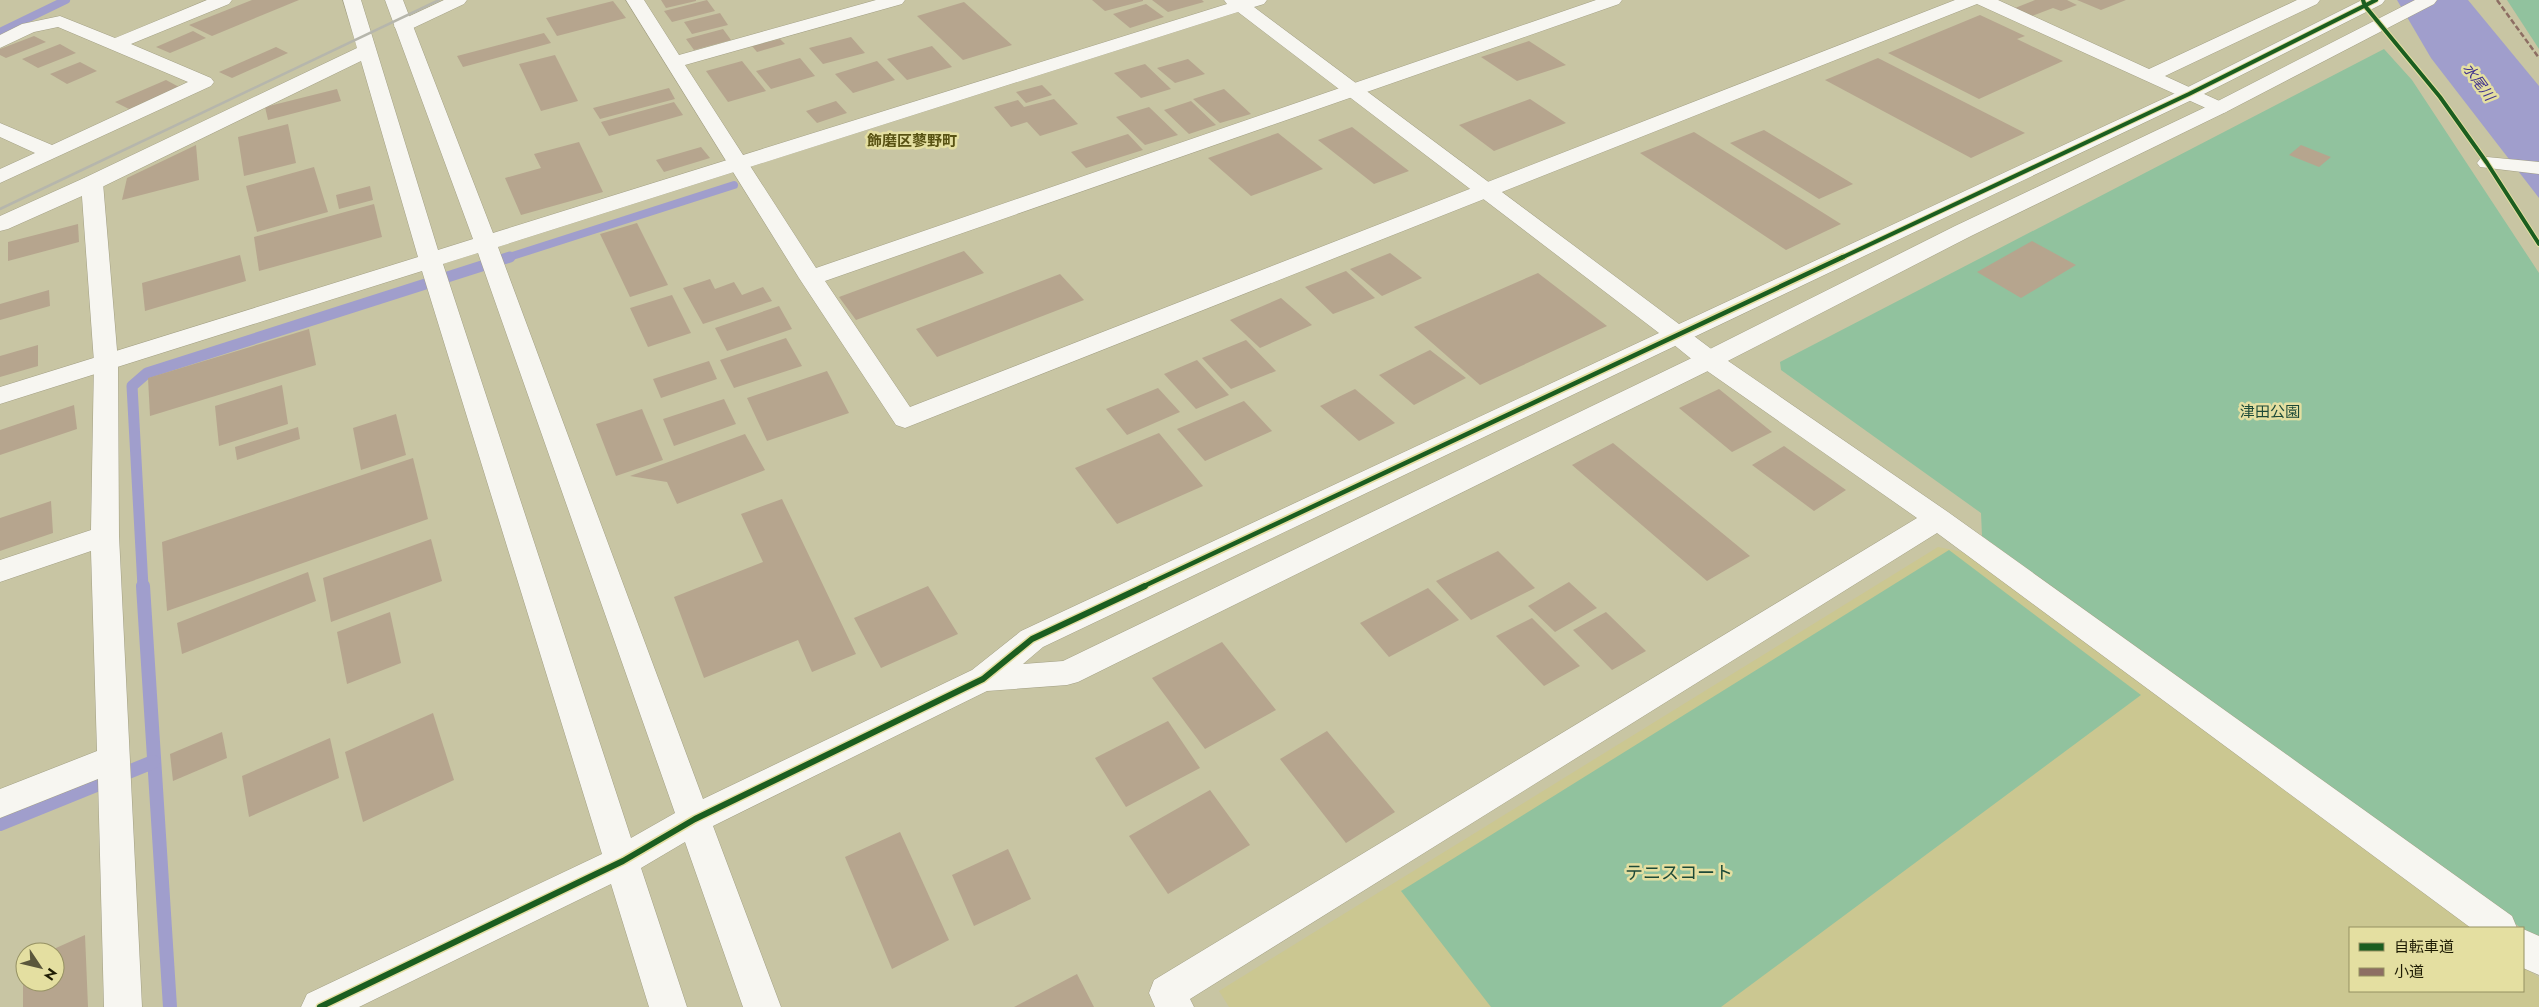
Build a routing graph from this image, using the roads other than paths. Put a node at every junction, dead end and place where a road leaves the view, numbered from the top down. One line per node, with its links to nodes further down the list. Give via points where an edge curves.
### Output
1 (223, 0): 16 (street)
2 (352, 0): 17 (street)
3 (394, 0): 14 (street)
4 (458, 0): 14 (street)
5 (636, 0): 18 (street)
6 (896, 0): 18 (street)
7 (1613, 0): 20 (street)
8 (1971, 0): 30 (street)
9 (1983, 0): 19 (street)
10 (2311, 0): 19 (street)
11 (2428, 0): 22 (street)
12 (2374, 1): 21 (street)
13 (1244, 2): 20 (street); 25 (street)
14 (403, 26): 32 (street)
15 (0, 42): 16 (street, via 28,28 60,22)
16 (113, 45): 24 (street, via 204,82)
17 (368, 50): 29 (street); 33 (street)
18 (674, 62): 25 (street)
19 (2149, 76): 21 (street)
20 (1352, 90): 30 (street); 34 (street)
21 (2190, 94): 22 (street); 35 (street)
22 (2219, 108): 36 (street, via 1963,231)
23 (0, 128): 24 (street)
24 (53, 152): 28 (street)
25 (738, 163): 32 (street); 34 (street)
26 (2486, 163): 27 (street)
27 (2539, 168)
28 (0, 177)
29 (92, 183): 31 (street); 37 (street)
30 (1487, 192): 34 (street, via 905,419); 35 (street)
31 (0, 224)
32 (486, 244): 33 (street); 45 (street)
33 (430, 260): 37 (street); 46 (street)
34 (811, 278)
35 (1677, 334): 36 (street); 42 (street, via 1032,639)
36 (1709, 360): 39 (street); 42 (street, via 1067,673)
37 (106, 362): 38 (street); 40 (street)
38 (0, 396)
39 (1938, 519): 47 (street); 54 (street, via 1167,993)
40 (105, 536): 41 (street); 43 (street)
41 (0, 571)
42 (983, 679): 45 (street)
43 (113, 759): 44 (street); 50 (street)
44 (0, 804)
45 (695, 819): 46 (street); 53 (street)
46 (622, 861): 51 (street); 52 (street)
47 (2497, 927)
48 (2524, 947): 49 (street)
49 (2539, 958)
50 (123, 1007)
51 (320, 1007)
52 (668, 1007)
53 (762, 1007)
54 (1175, 1007)

